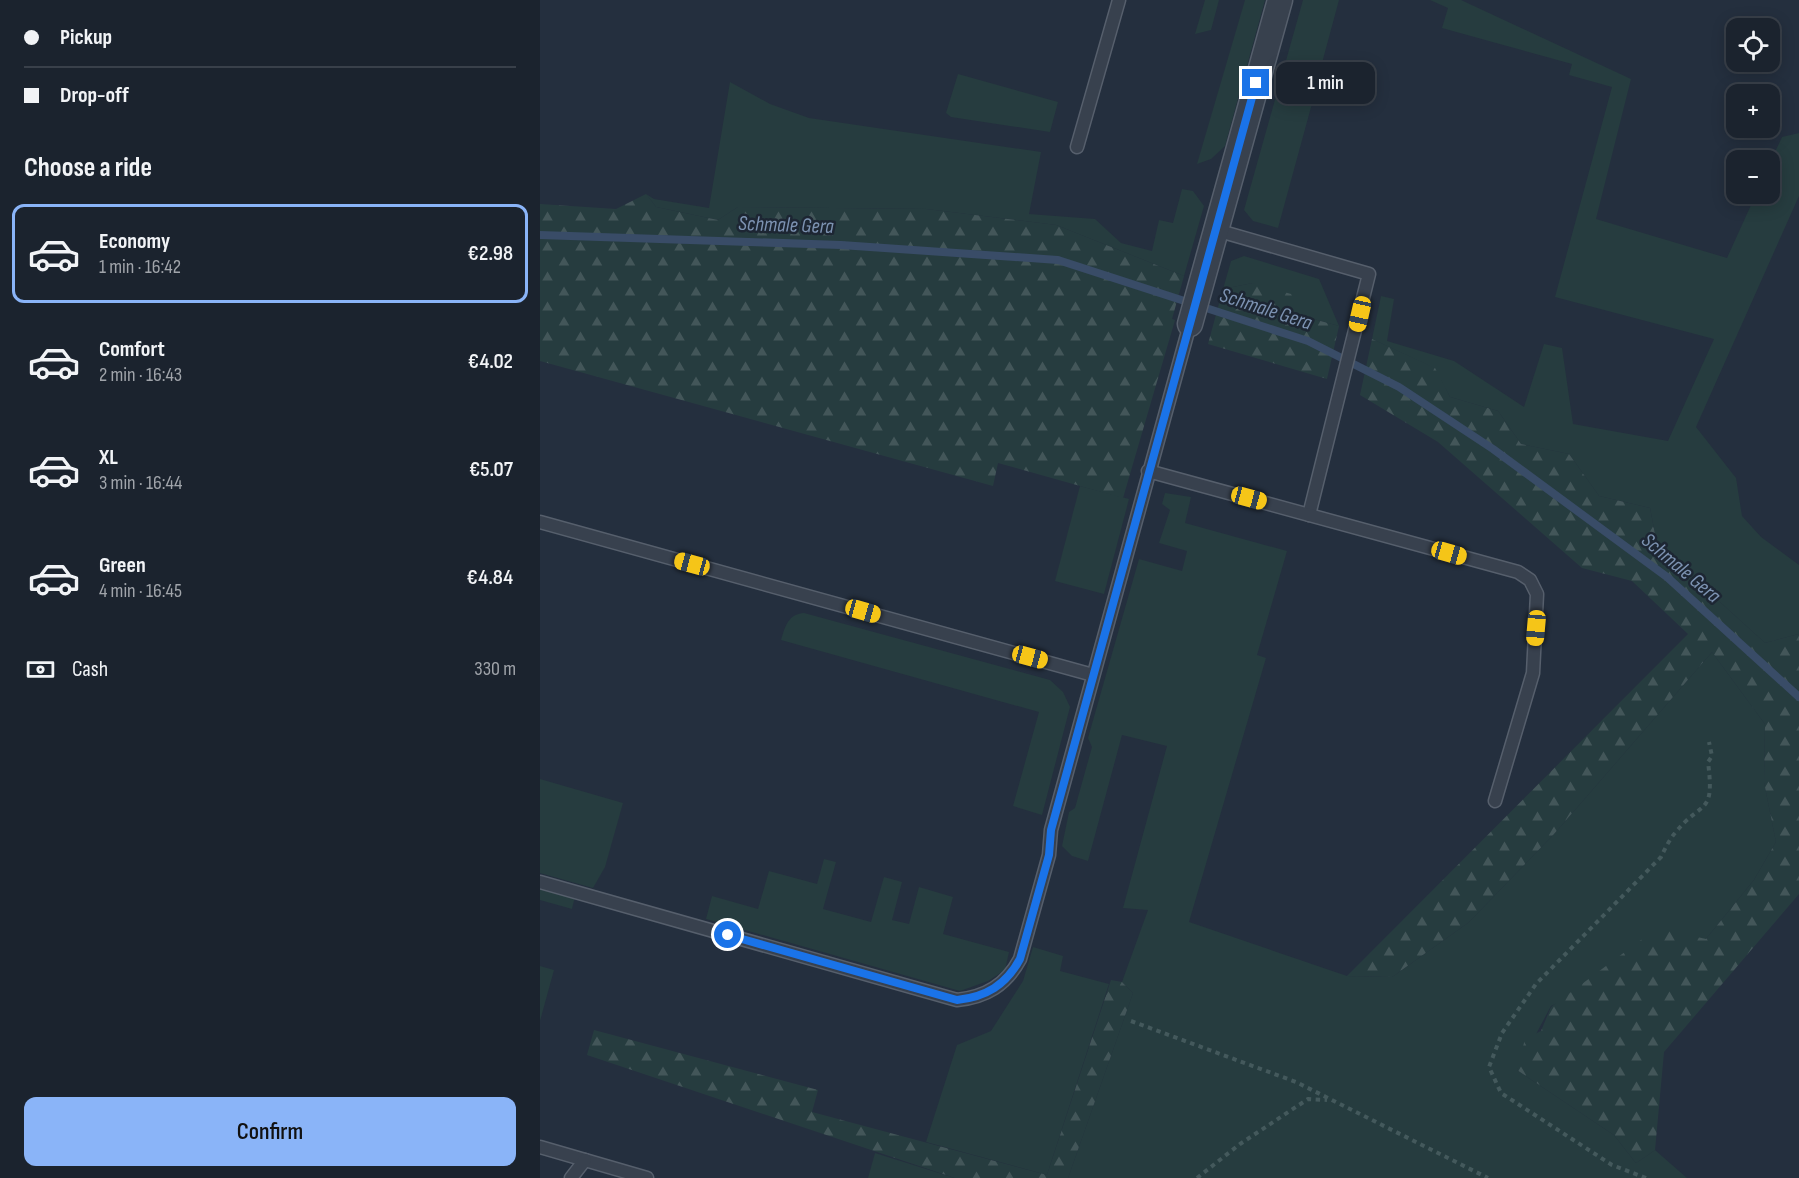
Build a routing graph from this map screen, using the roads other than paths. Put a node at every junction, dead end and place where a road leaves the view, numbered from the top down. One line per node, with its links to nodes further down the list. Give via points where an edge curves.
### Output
1 (1119, 0): 3 (lane)
2 (1280, 0): 4 (street)
3 (1077, 147)
4 (1216, 230): 5 (street); 7 (lane, via 1369,274)
5 (1190, 324): 6 (lane)
6 (1148, 471): 7 (lane); 9 (lane)
7 (1309, 515): 10 (lane, via 1518,572 1534,586 1538,606 1533,673)
8 (540, 522): 9 (lane)
9 (1093, 675): 11 (lane, via 1020,959 1012,974 997,988 977,998 957,1000)
10 (1495, 801)
11 (540, 882)
12 (540, 1147): 13 (lane)
13 (585, 1160): 14 (lane); 15 (lane)
14 (571, 1178)
15 (647, 1178)

